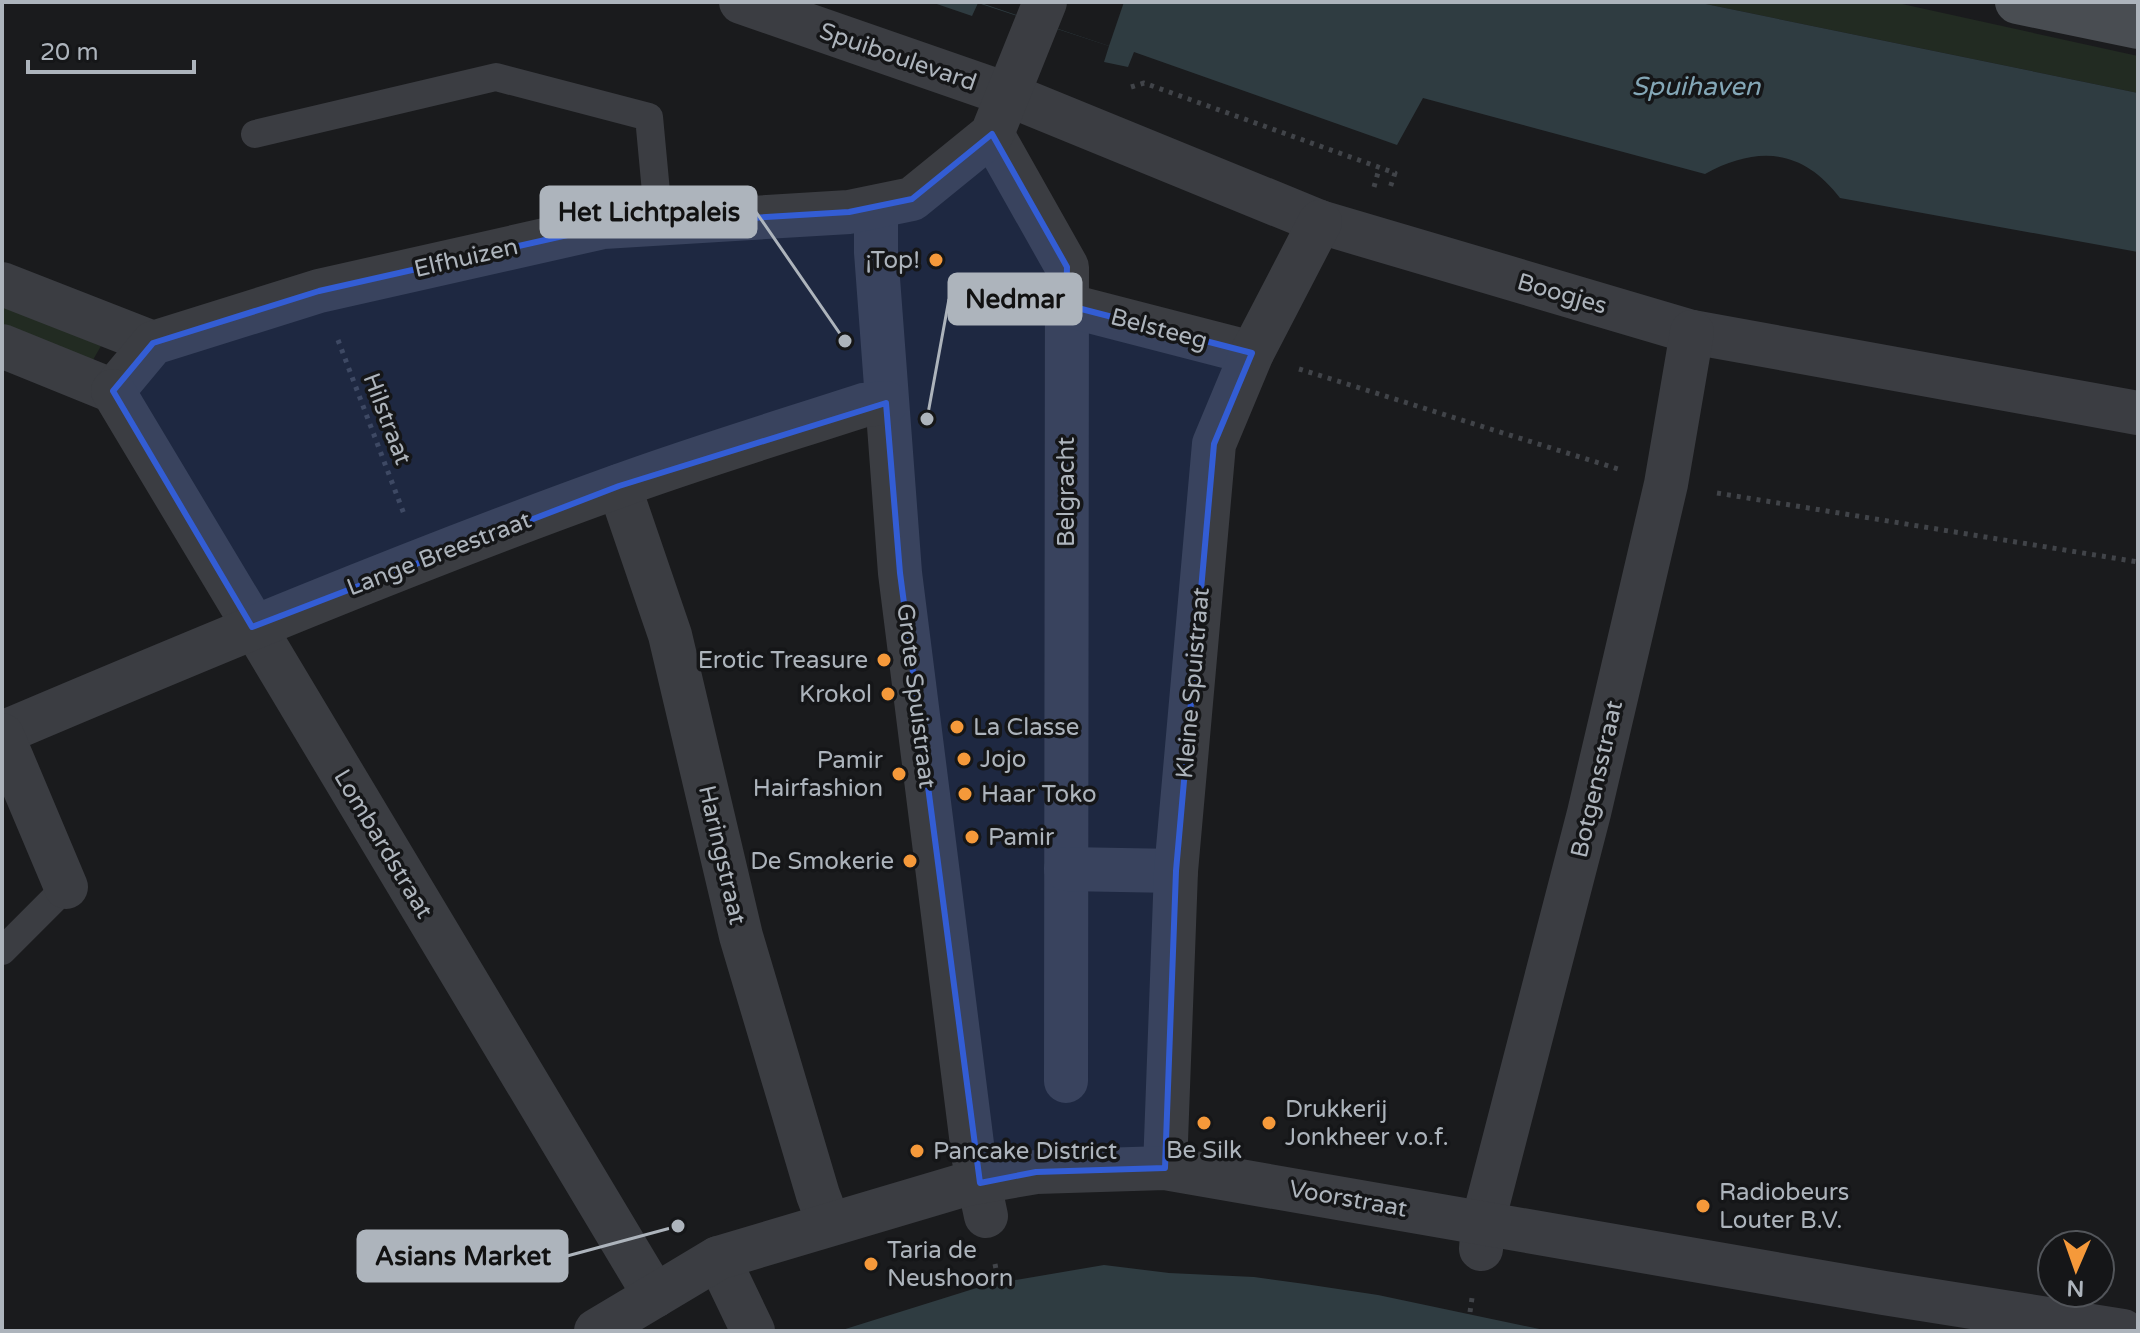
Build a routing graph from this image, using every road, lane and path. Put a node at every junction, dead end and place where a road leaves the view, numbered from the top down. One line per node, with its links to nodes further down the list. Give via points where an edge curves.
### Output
1 (741, 2): 5 (street, Spuiboulevard)
2 (2017, 2): 4 (street)
3 (1041, 12): 5 (street)
4 (2138, 27)
5 (1001, 115): 7 (street, Elfhuizen, via 912,199); 8 (street, Boogjes); 12 (street, Belgracht, via 1067,267)
6 (255, 134): 9 (lane, via 496,77 649,117)
7 (863, 210): 9 (street, Elfhuizen); 18 (street, Grote Spuistraat, via 876,252)
8 (1320, 222): 13 (street, Boogjes); 16 (street, Kleine Spuistraat)
9 (659, 224): 11 (street, Elfhuizen, via 603,227)
10 (2, 284): 14 (street)
11 (319, 291): 14 (street, Elfhuizen); 21 (path, Hilstraat)
12 (1066, 305): 16 (street, Belsteeg); 24 (street, Belgracht)
13 (1692, 332): 19 (street, Boogjes); 32 (street, Botgensstraat, via 1666,484)
14 (153, 343): 17 (street)
15 (2, 346): 17 (street)
16 (1252, 353): 25 (street, Kleine Spuistraat, via 1214,444)
17 (113, 391): 22 (street, Lombardstraat)
18 (886, 403): 20 (street, Lange Breestraat, via 864,405); 30 (street, Grote Spuistraat, via 900,573)
19 (2138, 413)
20 (619, 486): 21 (street, Lange Breestraat); 31 (street, Haringstraat, via 670,635 741,936)
21 (421, 560): 22 (street, Lange Breestraat)
22 (252, 627): 23 (street, Lange Breestraat); 34 (street, Lombardstraat)
23 (2, 734): 26 (street)
24 (1066, 869): 25 (street); 28 (street, Belgracht)
25 (1176, 871): 29 (street, Kleine Spuistraat)
26 (66, 887): 27 (lane)
27 (2, 951)
28 (1066, 1081)
29 (1165, 1168): 30 (street, Voorstraat, via 1036,1172); 32 (street, Voorstraat)
30 (983, 1199): 31 (street, Voorstraat, via 967,1184)
31 (829, 1224): 33 (street, Voorstraat)
32 (1482, 1236): 37 (street, Voorstraat)
33 (718, 1258): 34 (street, Voorstraat); 36 (street)
34 (655, 1296): 35 (street, Voorstraat)
35 (596, 1331)
36 (753, 1331)
37 (2123, 1331)

